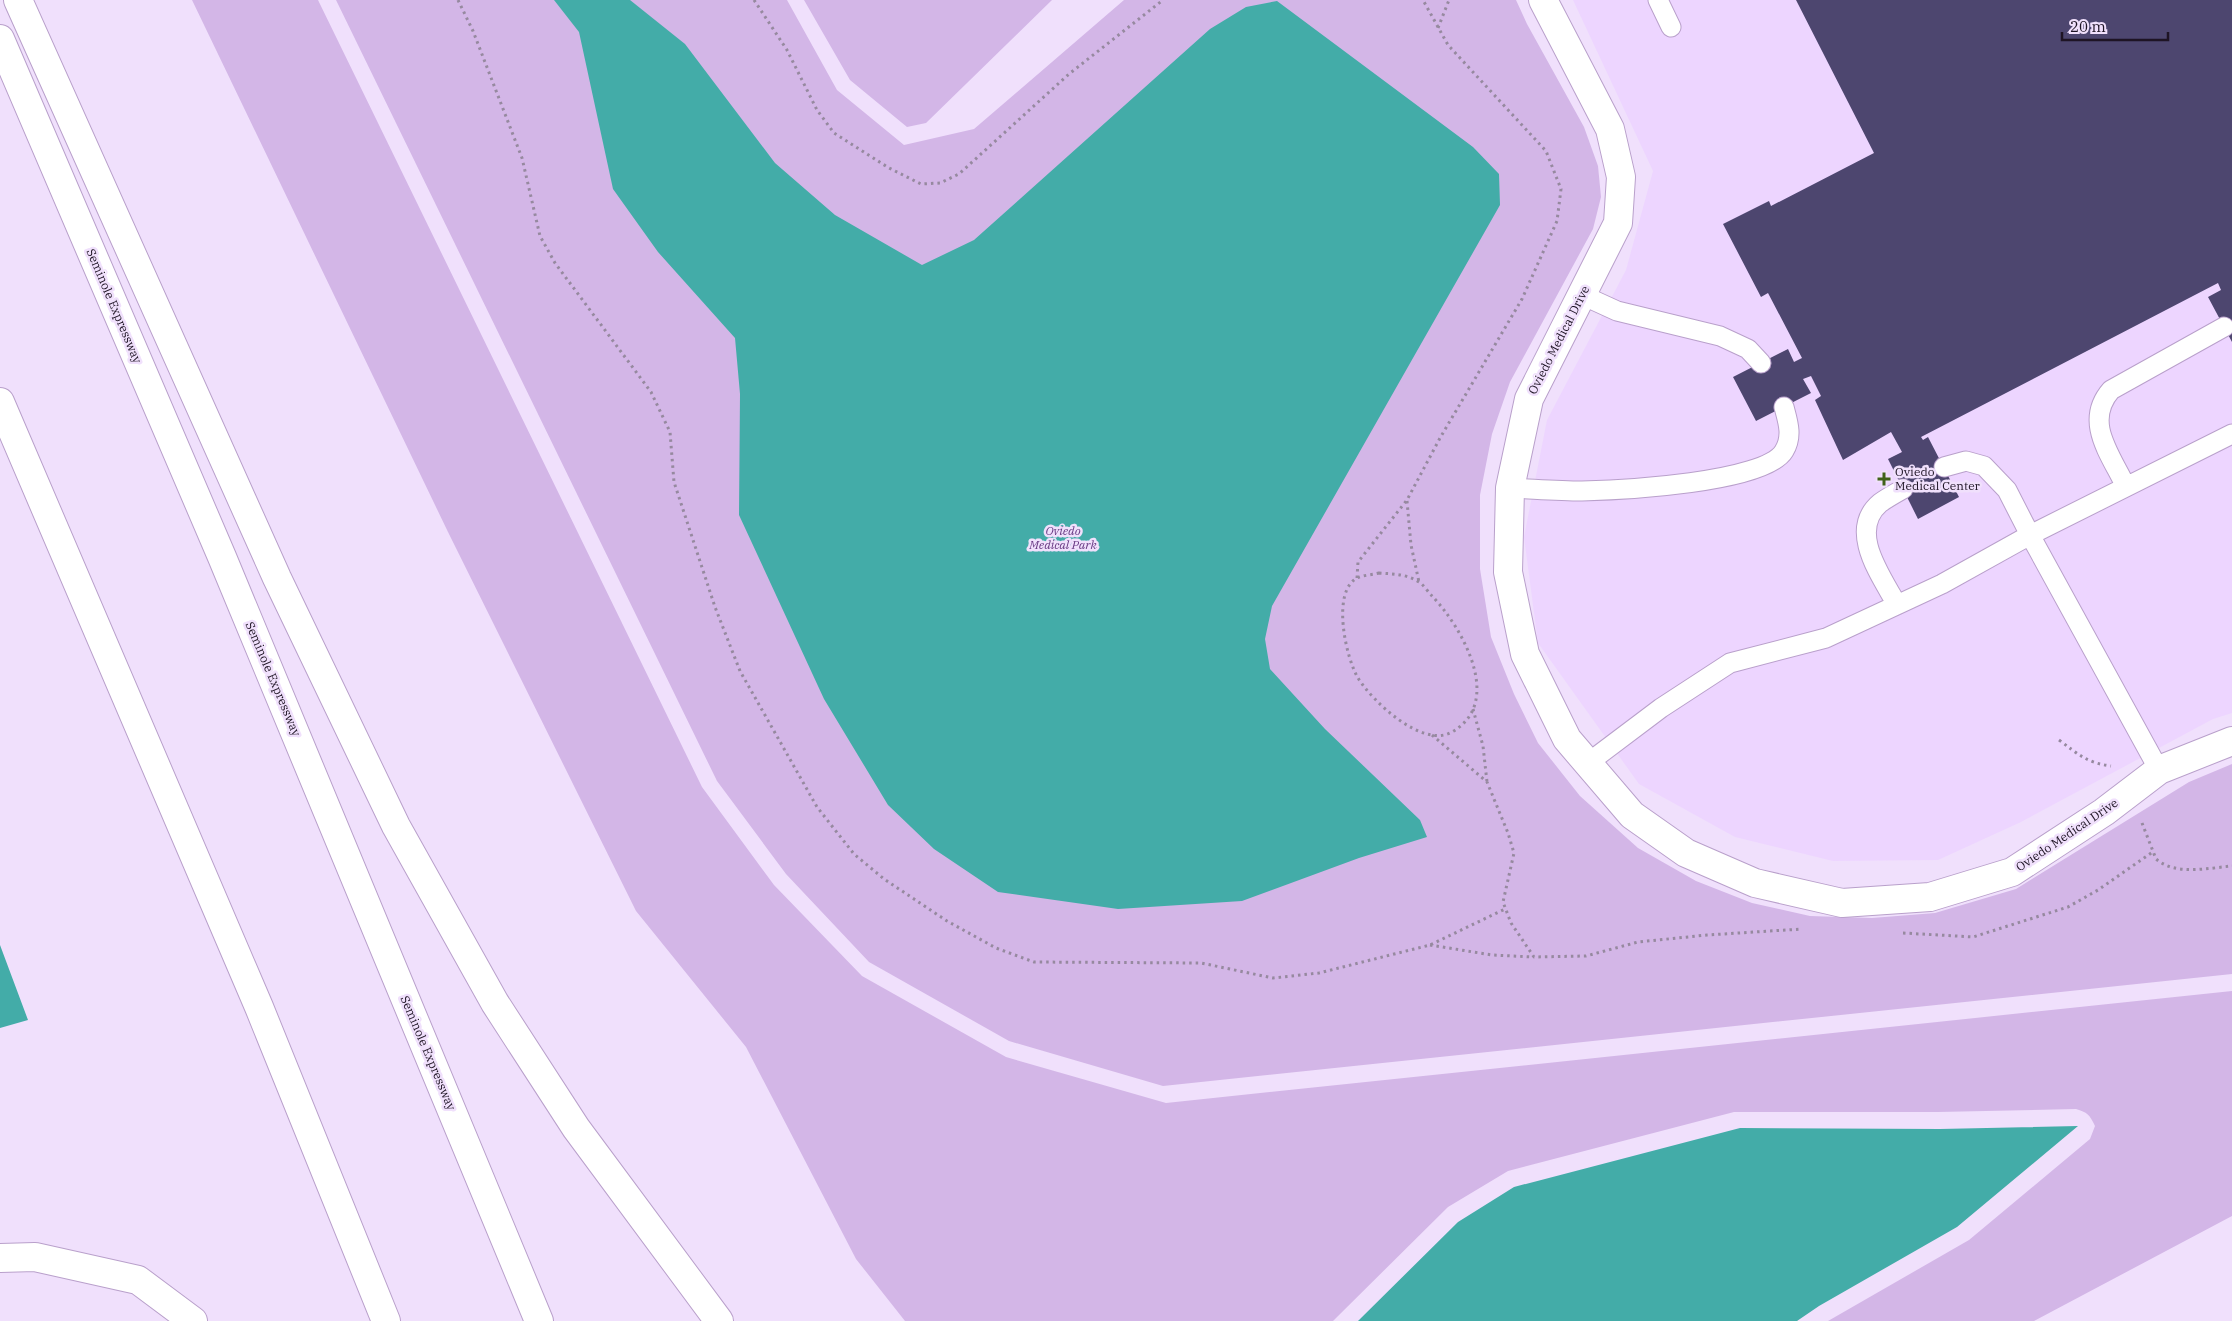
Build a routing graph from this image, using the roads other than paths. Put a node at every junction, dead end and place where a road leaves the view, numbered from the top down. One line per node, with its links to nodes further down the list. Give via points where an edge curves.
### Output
1 (18, 0): 25 (main road, via 277,578 396,826 495,1003 576,1128)
2 (1543, 0): 6 (main road, Oviedo Medical Drive, via 1610,129 1621,177 1618,223)
3 (1658, 0): 4 (lane)
4 (1671, 27)
5 (0, 39): 24 (main road, Seminole Expressway, via 222,557)
6 (1582, 295): 8 (lane, via 1617,312 1720,336 1748,349); 14 (main road, Oviedo Medical Drive, via 1529,399)
7 (2224, 328): 13 (lane, via 2111,390 2103,399 2098,414 2099,432)
8 (1761, 363)
9 (0, 402): 23 (main road, via 259,1007)
10 (1784, 407): 14 (lane, via 1791,435 1784,452 1766,465 1746,473 1675,485 1591,490)
11 (2232, 434): 13 (lane)
12 (1944, 466): 16 (lane, via 1966,461 1984,466 2007,490)
13 (2126, 487): 16 (lane)
14 (1510, 488): 19 (main road, Oviedo Medical Drive, via 1508,572 1525,654 1567,739)
15 (1903, 489): 17 (lane, via 1879,504 1866,525 1868,550)
16 (2030, 535): 17 (lane); 20 (lane)
17 (1897, 605): 19 (lane, via 1826,638 1730,663 1661,708)
18 (2232, 741): 20 (main road, Oviedo Medical Drive)
19 (1588, 763): 20 (main road, Oviedo Medical Drive, via 1632,815 1686,853 1755,883 1842,903 1930,897 2012,872 2104,812)
20 (2159, 770)
21 (0, 1258): 22 (main road, via 35,1257 138,1280)
22 (193, 1321)
23 (386, 1321)
24 (539, 1321)
25 (719, 1321)

